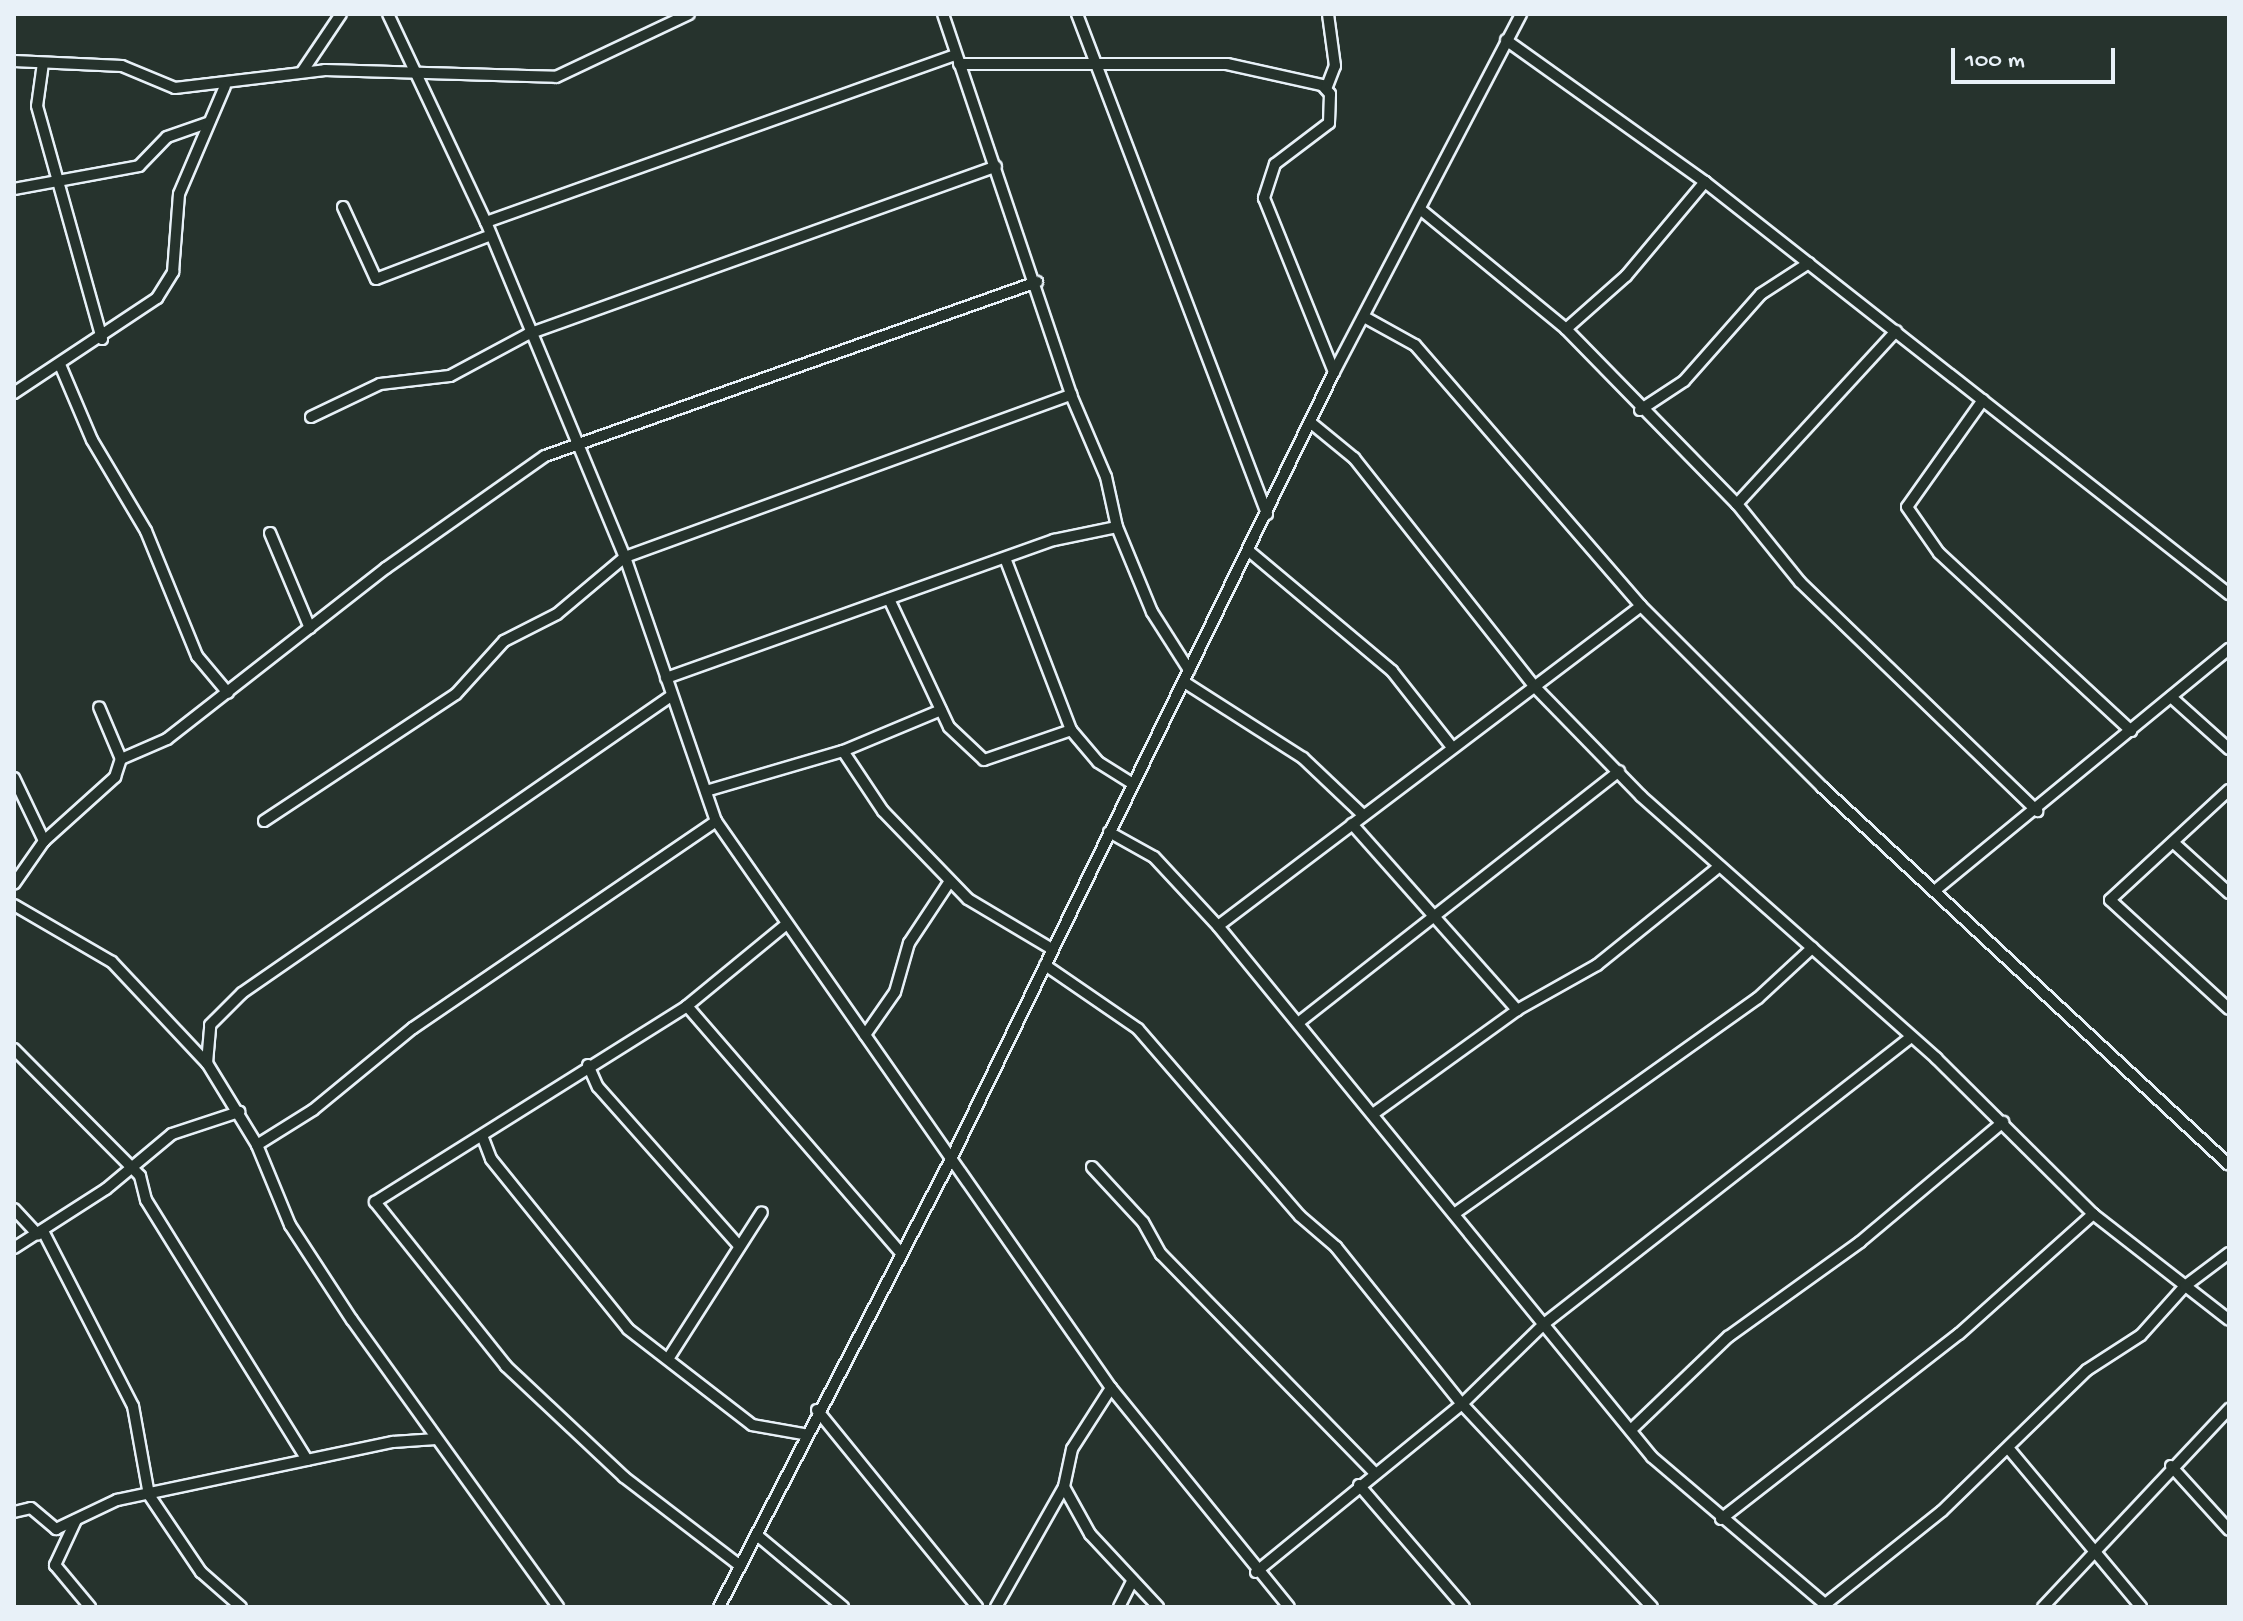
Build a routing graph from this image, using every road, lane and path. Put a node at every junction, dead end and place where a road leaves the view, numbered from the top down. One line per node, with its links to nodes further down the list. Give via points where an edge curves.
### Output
1 (341, 14): 13 (street)
2 (388, 14): 14 (street)
3 (689, 14): 14 (street, via 566,75)
4 (943, 14): 9 (street)
5 (1077, 14): 12 (street)
6 (1328, 14): 16 (street, via 1335,66)
7 (1521, 14): 8 (street)
8 (1506, 40): 20 (street); 23 (street)
9 (957, 60): 12 (street); 18 (street); 24 (street)
10 (14, 61): 11 (street)
11 (43, 63): 15 (street, via 122,66 175,88); 19 (street, via 37,106)
12 (1096, 70): 16 (street, via 1227,64 1309,77); 43 (street)
13 (302, 72): 14 (street); 15 (street)
14 (414, 72): 24 (street)
15 (225, 86): 17 (street)
16 (1326, 89): 34 (street, via 1329,123 1275,164 1264,186)
17 (207, 123): 19 (street, via 167,137 139,166); 32 (street, via 179,194 173,272 146,310)
18 (996, 166): 27 (street); 31 (street)
19 (57, 178): 21 (street); 32 (street)
20 (1705, 182): 26 (street); 29 (street, via 1626,276)
21 (14, 189)
22 (343, 207): 25 (street, via 376,279)
23 (1420, 209): 28 (street); 29 (street)
24 (486, 222): 25 (street)
25 (491, 235): 31 (street)
26 (1809, 263): 30 (street); 38 (street, via 1761,294 1684,381)
27 (1037, 282): 36 (street); 41 (street)
28 (1366, 318): 34 (street); 51 (street, via 1415,345)
29 (1566, 329): 38 (street)
30 (1896, 331): 37 (street); 42 (street)
31 (528, 334): 39 (street, via 450,376 380,384); 41 (street)
32 (102, 339): 33 (street)
33 (61, 367): 35 (street); 58 (street, via 92,440 146,531 197,656)
34 (1334, 372): 40 (street)
35 (14, 393)
36 (1071, 395): 44 (street, via 1106,477); 47 (street)
37 (1983, 400): 49 (street); 64 (street, via 1907,507 1939,553)
38 (1640, 410): 42 (street)
39 (311, 417)
40 (1310, 422): 43 (street); 57 (street, via 1354,458 1419,532)
41 (575, 444): 47 (street); 52 (street, via 521,473)
42 (1737, 504): 74 (street, via 1800,582)
43 (1267, 514): 46 (street)
44 (1117, 527): 48 (street); 54 (street, via 1152,612)
45 (270, 533): 52 (street)
46 (1249, 551): 54 (street); 65 (street, via 1392,671)
47 (625, 557): 55 (street); 76 (street, via 557,614 504,641 456,694)
48 (1005, 558): 50 (street); 63 (street)
49 (2229, 594)
50 (889, 599): 55 (street); 62 (street)
51 (1641, 606): 57 (street); 85 (street, via 1822,787)
52 (310, 628): 58 (street)
53 (2229, 649): 60 (street)
54 (1189, 670): 56 (street)
55 (666, 678): 59 (street)
56 (1184, 682): 71 (street); 75 (street, via 1303,758)
57 (1535, 687): 65 (street); 69 (street)
58 (228, 693): 68 (street, via 143,755)
59 (671, 696): 73 (street); 101 (street, via 242,993 210,1025)
60 (2171, 697): 64 (street); 66 (street)
61 (99, 707): 68 (street)
62 (941, 710): 63 (street, via 984,760); 67 (street)
63 (1071, 730): 71 (street, via 1098,762)
64 (2131, 731): 74 (street)
65 (1451, 746): 75 (street)
66 (2229, 749)
67 (843, 751): 73 (street); 83 (street, via 883,811)
68 (121, 759): 80 (street, via 115,777)
69 (1619, 771): 82 (street); 88 (street, via 1513,861)
70 (14, 778): 80 (street)
71 (1133, 784): 79 (street)
72 (2229, 790): 81 (street)
73 (706, 791): 77 (street)
74 (2037, 811): 85 (street)
75 (1363, 815): 78 (street)
76 (264, 821)
77 (716, 821): 89 (street); 107 (street, via 413,1028 313,1110)
78 (1352, 824): 88 (street); 90 (street)
79 (1109, 832): 90 (street, via 1154,857); 92 (street)
80 (44, 841): 84 (street, via 37,862)
81 (2175, 844): 86 (street); 95 (street, via 2110,900)
82 (1716, 869): 91 (street); 96 (street, via 1597,965)
83 (950, 881): 92 (street); 98 (street, via 909,943 895,992)
84 (14, 884)
85 (1938, 888): 109 (street)
86 (2229, 893)
87 (14, 905): 101 (street, via 112,962)
88 (1433, 916): 96 (street); 97 (street)
89 (787, 924): 94 (street); 98 (street)
90 (1218, 926): 97 (street)
91 (1812, 948): 99 (street); 114 (street, via 1758,998)
92 (1052, 949): 93 (street)
93 (1045, 965): 108 (street); 126 (street, via 1138,1029 1300,1216 1346,1259)
94 (687, 1006): 102 (street); 119 (street)
95 (2229, 1009)
96 (1517, 1010): 104 (street)
97 (1298, 1023): 104 (street)
98 (865, 1035): 108 (street)
99 (1911, 1037): 105 (street); 123 (street)
100 (14, 1049): 110 (street)
101 (207, 1063): 103 (street)
102 (588, 1065): 106 (street); 117 (street, via 598,1087)
103 (239, 1112): 107 (street); 110 (street, via 172,1134)
104 (1373, 1114): 114 (street)
105 (2003, 1122): 115 (street); 129 (street, via 1860,1242 1728,1337)
106 (483, 1138): 124 (street, via 491,1159 628,1329); 145 (street, via 438,1158 375,1204 506,1366 624,1477)
107 (257, 1145): 131 (street, via 290,1225)
108 (951, 1159): 119 (street); 125 (street)
109 (2229, 1165)
110 (132, 1167): 116 (street); 133 (street)
111 (1092, 1167): 135 (street, via 1143,1222 1161,1254)
112 (14, 1209): 116 (street)
113 (762, 1212): 117 (street)
114 (1454, 1214): 123 (street)
115 (2093, 1214): 121 (street); 140 (street, via 1959,1334)
116 (40, 1233): 118 (street); 138 (street, via 133,1406)
117 (739, 1246): 124 (street)
118 (14, 1248)
119 (901, 1253): 128 (street)
120 (2229, 1253): 121 (street)
121 (2185, 1286): 122 (street); 132 (street, via 2141,1335 2087,1370)
122 (2229, 1320)
123 (1545, 1323): 126 (street); 129 (street)
124 (668, 1359): 130 (street, via 752,1425)
125 (1111, 1388): 137 (street, via 1072,1449); 146 (street)
126 (1462, 1404): 135 (street); 160 (street)
127 (2229, 1409): 134 (street)
128 (817, 1410): 130 (street); 154 (street)
129 (1633, 1428): 140 (street, via 1652,1457)
130 (803, 1434): 143 (street)
131 (436, 1439): 133 (street); 151 (street)
132 (2009, 1449): 144 (street); 148 (street)
133 (307, 1460): 138 (street)
134 (2171, 1466): 142 (street); 144 (street)
135 (1375, 1473): 136 (street)
136 (1359, 1485): 146 (street); 159 (street)
137 (1064, 1487): 147 (street, via 1068,1505); 155 (street)
138 (149, 1495): 141 (street); 150 (street, via 201,1572)
139 (14, 1512): 141 (street, via 31,1508 56,1529)
140 (1721, 1519): 148 (street)
141 (76, 1520): 149 (street, via 55,1565)
142 (2229, 1530)
143 (758, 1536): 145 (street); 153 (street)
144 (2094, 1551): 161 (street); 162 (street)
145 (739, 1565): 152 (street)
146 (1256, 1572): 158 (street)
147 (1133, 1580): 156 (street); 157 (street)
148 (1823, 1605)
149 (90, 1607)
150 (241, 1607)
151 (558, 1607)
152 (719, 1607)
153 (843, 1607)
154 (977, 1607)
155 (996, 1607)
156 (1119, 1607)
157 (1158, 1607)
158 (1289, 1607)
159 (1464, 1607)
160 (1652, 1607)
161 (2043, 1607)
162 (2141, 1607)

